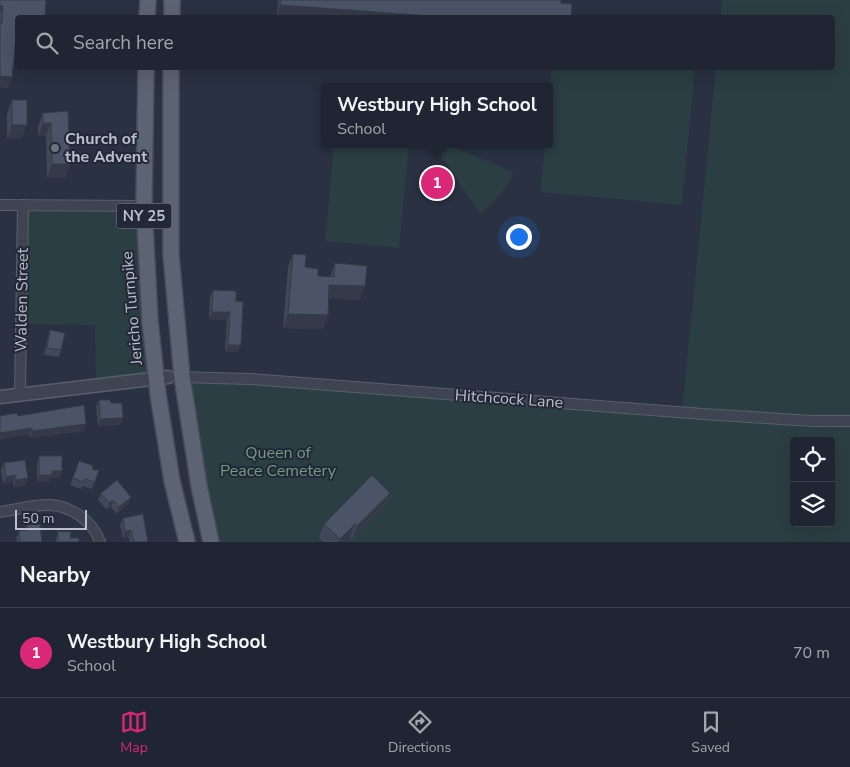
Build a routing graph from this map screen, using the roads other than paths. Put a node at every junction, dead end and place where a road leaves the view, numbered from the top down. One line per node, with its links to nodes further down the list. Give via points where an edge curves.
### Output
1 (148, 0): 3 (main road)
2 (172, 0): 4 (main road)
3 (147, 15)
4 (172, 15)
5 (146, 70): 7 (main road, Jericho Turnpike / NY 25)
6 (171, 70): 8 (main road, Jericho Turnpike / NY 25)
7 (145, 111): 8 (main road); 11 (main road, Jericho Turnpike / NY 25)
8 (170, 111): 12 (main road, Jericho Turnpike / NY 25)
9 (0, 205): 10 (street)
10 (23, 205): 11 (street); 13 (street, Walden Street)
11 (144, 206): 12 (main road, Jericho Turnpike / NY 25, via 144,240)
12 (168, 377): 13 (street); 15 (street, Hitchcock Lane, via 250,379 704,414); 18 (main road, Jericho Turnpike / NY 25, via 172,481); 19 (main road, Jericho Turnpike / NY 25, via 199,486)
13 (20, 394): 14 (street)
14 (0, 397)
15 (850, 421)
16 (0, 512): 17 (street, via 59,506 82,516)
17 (100, 542)
18 (187, 542)
19 (211, 542)

